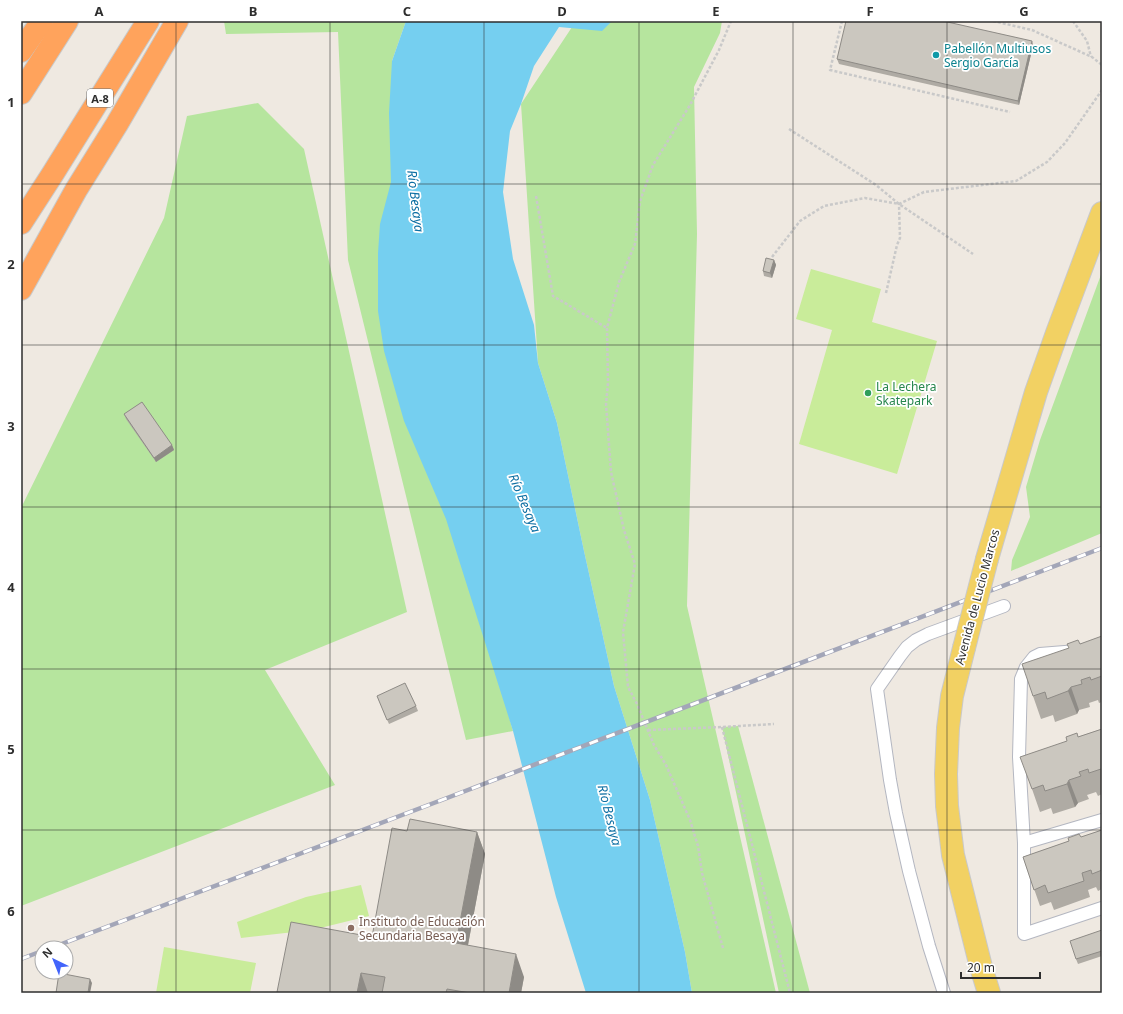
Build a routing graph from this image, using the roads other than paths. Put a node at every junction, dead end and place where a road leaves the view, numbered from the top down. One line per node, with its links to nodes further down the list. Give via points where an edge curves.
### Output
1 (42, 21): 5 (highway)
2 (67, 21): 6 (highway)
3 (148, 21): 8 (highway, A-8)
4 (177, 21): 9 (highway, via 76,190)
5 (21, 51)
6 (21, 92)
7 (1102, 213): 16 (main road, Avenida de Lucio Marcos, bridge, via 1036,392 987,559 952,696 946,774 953,855)
8 (21, 223)
9 (21, 290)
10 (1004, 606): 15 (lane, via 916,640 900,656 878,689 896,813 909,871)
11 (1102, 649): 13 (lane, via 1040,654 1026,667 1021,679)
12 (1102, 820): 13 (lane)
13 (1024, 843): 14 (lane, via 1024,934)
14 (1102, 908)
15 (944, 993)
16 (989, 993)

